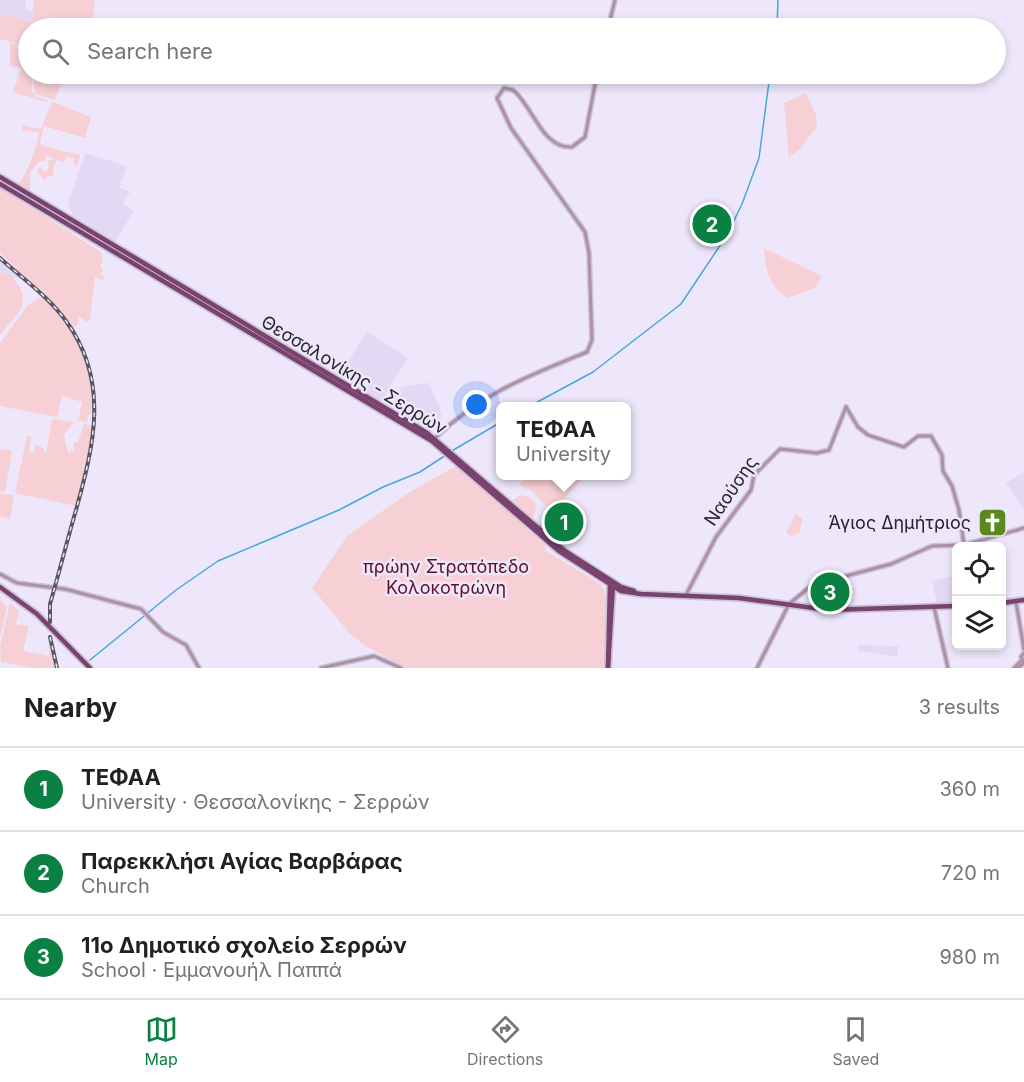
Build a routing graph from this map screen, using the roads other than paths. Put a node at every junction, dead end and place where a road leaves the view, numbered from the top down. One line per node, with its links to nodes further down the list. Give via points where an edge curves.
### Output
1 (615, 0): 2 (street)
2 (610, 18)
3 (595, 84): 7 (street, via 585,137 572,147 551,139 513,90 504,88 497,98 511,128 585,232 589,253 590,348 488,395)
4 (0, 177): 6 (main road)
5 (0, 184): 6 (main road)
6 (61, 219): 7 (main road, Θεσσαλονίκης - Σερρών); 8 (main road, Θεσσαλονίκης - Σερρών)
7 (435, 438): 8 (main road, Θεσσαλονίκης - Σερρών)
8 (440, 445): 9 (main road, Θεσσαλονίκης - Σερρών)
9 (456, 458): 15 (main road, Θεσσαλονίκης - Σερρών, via 559,551); 16 (main road, Θεσσαλονίκης - Σερρών, via 561,548)
10 (1024, 528): 12 (street)
11 (963, 542): 20 (street, Ναούσης, via 953,488 943,471 942,455 930,436 918,436 904,447 868,435 846,407 828,450 775,451 754,475 751,490 716,537)
12 (977, 542)
13 (952, 546): 25 (street, via 932,546 891,564 812,585)
14 (0, 574): 31 (street, via 17,583 72,591 146,612 163,632 186,645)
15 (600, 579): 16 (main road, Θεσσαλονίκης - Σερρών); 21 (main road)
16 (612, 583): 18 (main road); 19 (main road); 21 (main road)
17 (0, 586): 30 (main road, via 37,614)
18 (624, 592): 19 (main road); 21 (main road)
19 (648, 593): 20 (main road)
20 (686, 595): 25 (main road)
21 (610, 596): 34 (main road)
22 (1024, 600): 23 (main road)
23 (1016, 602): 24 (main road); 28 (street)
24 (1006, 603)
25 (788, 605): 27 (main road, via 836,610); 35 (street)
26 (952, 606): 27 (main road)
27 (934, 607): 36 (street)
28 (1024, 651): 29 (street)
29 (1023, 662): 37 (street)
30 (90, 668)
31 (199, 668)
32 (321, 668): 33 (street, via 374,656)
33 (401, 668)
34 (608, 668)
35 (757, 668)
36 (948, 668)
37 (1016, 668)

